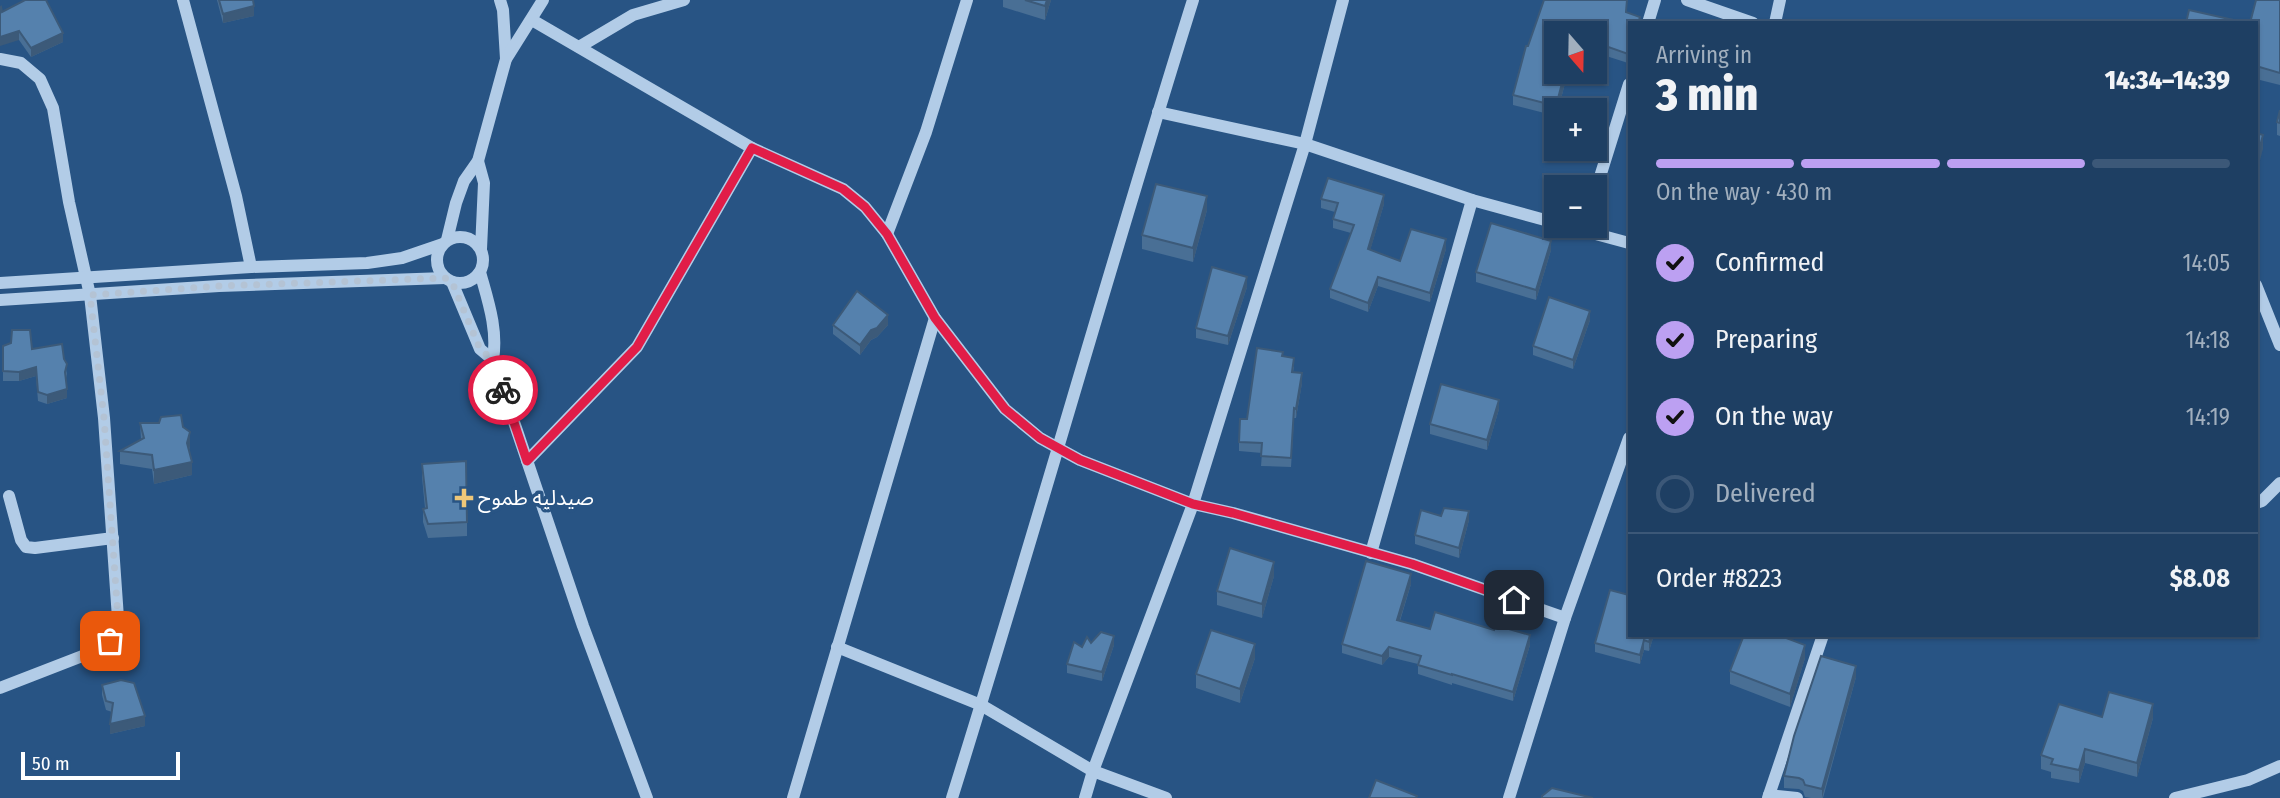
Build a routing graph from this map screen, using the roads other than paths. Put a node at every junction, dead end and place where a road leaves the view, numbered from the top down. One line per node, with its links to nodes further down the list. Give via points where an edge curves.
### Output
1 (183, 0): 31 (street)
2 (500, 0): 17 (street)
3 (543, 0): 11 (street)
4 (684, 0): 15 (street, via 634,15)
5 (967, 0): 26 (street, via 926,132)
6 (1193, 0): 19 (street)
7 (1343, 0): 20 (street)
8 (1656, 0): 12 (street)
9 (1687, 0): 13 (street)
10 (1780, 0): 14 (street)
11 (533, 20): 15 (street); 17 (street)
12 (1649, 21)
13 (1747, 21)
14 (1775, 21)
15 (579, 47): 21 (street)
16 (0, 59): 33 (street, via 21,64 40,79 53,108)
17 (506, 59): 22 (street)
18 (1628, 87): 23 (street)
19 (1158, 112): 20 (street); 42 (street)
20 (1305, 144): 24 (street); 48 (street)
21 (752, 148): 26 (street, via 843,189); 44 (street, via 637,347)
22 (478, 161): 28 (street, via 464,181); 30 (street, via 484,183)
23 (1601, 175)
24 (1472, 200): 25 (street); 50 (street)
25 (1544, 220)
26 (887, 234): 39 (street)
27 (1607, 236): 29 (street)
28 (445, 242): 30 (street, via 454,237 470,239); 31 (street, via 402,258 367,263); 34 (street, via 436,257)
29 (1628, 243)
30 (481, 249): 32 (street)
31 (251, 267): 33 (street)
32 (480, 272): 34 (street, via 468,282); 41 (street, via 493,320)
33 (87, 277): 35 (street); 37 (street)
34 (449, 280): 37 (street, via 219,286); 41 (street, via 480,349)
35 (0, 283)
36 (2258, 290): 40 (street)
37 (90, 295): 38 (street); 49 (street)
38 (0, 300)
39 (935, 318): 42 (street, via 1005,409); 53 (street)
40 (2280, 345)
41 (493, 360): 44 (street)
42 (1058, 448): 48 (street); 55 (street)
43 (1626, 458): 51 (street)
44 (527, 461): 59 (street)
45 (2280, 483): 47 (street)
46 (9, 496): 49 (street, via 26,547)
47 (2258, 502)
48 (1193, 504): 50 (street); 57 (street)
49 (113, 538): 54 (street, via 115,636 103,648)
50 (1371, 553): 51 (street)
51 (1565, 618): 64 (street)
52 (1822, 637): 58 (street)
53 (837, 647): 55 (street); 60 (street)
54 (0, 688)
55 (981, 705): 57 (street); 61 (street)
56 (2280, 766): 66 (street, via 2248,780)
57 (1093, 771): 62 (street); 63 (street)
58 (1768, 796): 65 (street)
59 (647, 798)
60 (793, 798)
61 (952, 798)
62 (1085, 798)
63 (1166, 798)
64 (1509, 798)
65 (1797, 798)
66 (2175, 798)

